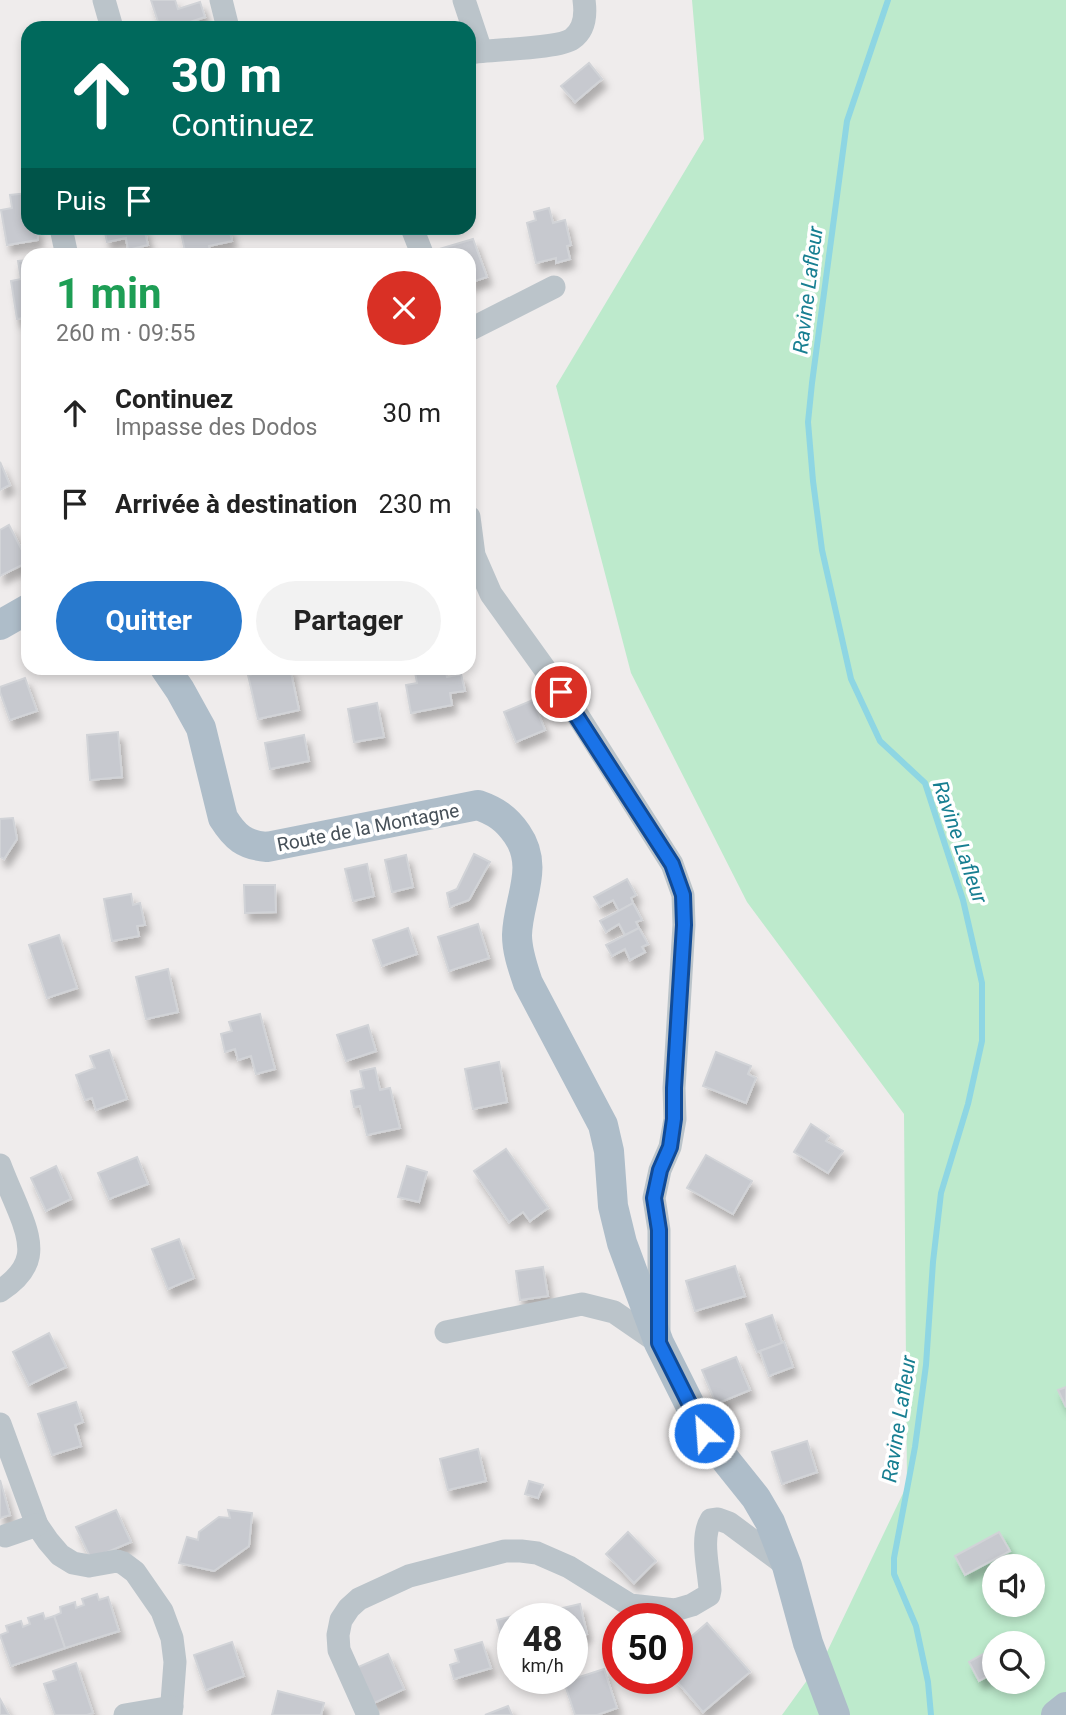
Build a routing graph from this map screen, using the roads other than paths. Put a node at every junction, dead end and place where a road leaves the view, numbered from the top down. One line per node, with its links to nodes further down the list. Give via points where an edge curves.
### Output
1 (104, 0): 5 (street)
2 (220, 0): 6 (street)
3 (464, 0): 7 (street)
4 (584, 0): 8 (street, via 586,14 571,39)
5 (110, 21)
6 (226, 21)
7 (468, 21)
8 (476, 52)
9 (554, 287): 10 (street)
10 (476, 326)
11 (476, 560): 18 (street, via 491,594 590,735 672,864 683,895 674,1119 654,1198 659,1230)
12 (21, 614): 13 (main road)
13 (0, 625)
14 (170, 675): 18 (main road, Route de la Montagne, via 201,728 223,818 240,839 253,846 267,848 478,805 504,817 513,828 527,854 528,872 517,934 520,959 528,983 603,1125 622,1243)
15 (0, 1165): 16 (street, via 30,1245 21,1273)
16 (0, 1291)
17 (446, 1332): 18 (street, via 582,1304 614,1311)
18 (659, 1343): 22 (main road, Route de la Montagne, via 704,1433 770,1522)
19 (0, 1424): 20 (street)
20 (37, 1525): 21 (street); 24 (street, via 60,1555 73,1563 89,1566 117,1561 135,1572 162,1611 172,1638)
21 (5, 1535)
22 (787, 1566): 26 (street, via 718,1518 706,1528 709,1595 675,1610 630,1605 537,1553 505,1550 409,1576 359,1599 341,1620 339,1650); 27 (main road, Route de la Montagne, via 808,1643)
23 (1066, 1706): 28 (main road)
24 (172, 1711): 25 (street)
25 (125, 1715)
26 (368, 1715)
27 (835, 1715)
28 (1056, 1715)

